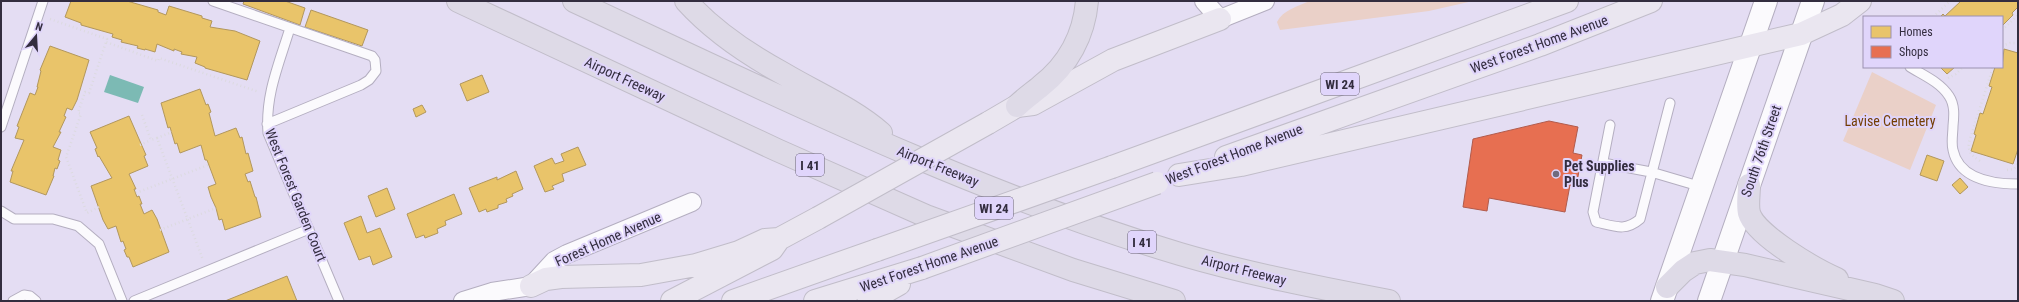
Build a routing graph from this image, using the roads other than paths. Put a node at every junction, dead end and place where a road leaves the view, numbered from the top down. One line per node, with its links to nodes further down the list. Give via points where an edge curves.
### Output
1 (43, 1): 23 (lane)
2 (213, 1): 15 (lane)
3 (458, 1): 51 (highway, Airport Freeway / I 41, via 770,147 926,216 1073,270)
4 (574, 1): 24 (highway, Airport Freeway / I 41)
5 (686, 1): 24 (highway, via 735,45 866,120)
6 (1088, 1): 20 (highway, via 1086,19 1075,47 1055,73)
7 (1204, 1): 14 (street)
8 (1265, 1): 14 (street)
9 (1567, 1): 48 (main road, West Forest Home Avenue / WI 24, bridge)
10 (1651, 1): 27 (main road, West Forest Home Avenue / WI 24, via 1540,45)
11 (1813, 1): 16 (main road, South 76th Street)
12 (1860, 1): 16 (main road, via 1842,15)
13 (1765, 5): 17 (main road)
14 (1220, 19): 20 (main road, via 1113,60 1033,104)
15 (290, 28): 21 (lane, West Forest Garden Court, via 269,96); 21 (lane, via 372,56 376,71 361,85)
16 (1802, 34): 17 (main road); 29 (main road, South 76th Street)
17 (1751, 45): 27 (main road, via 1241,165); 30 (main road)
18 (1912, 68): 28 (lane, via 1942,86 1950,97 1954,109 1952,149 1957,163 1968,173 1983,180)
19 (1670, 103): 26 (lane)
20 (1017, 106): 34 (main road, bridge)
21 (267, 124): 33 (lane, West Forest Garden Court, via 268,133)
22 (1610, 125): 25 (lane)
23 (1, 128)
24 (904, 153): 52 (highway, Airport Freeway / I 41, via 1108,231 1181,254 1247,272)
25 (1603, 163): 26 (lane); 26 (lane, via 1593,212 1596,222 1621,227 1631,226 1640,219)
26 (1651, 172): 30 (lane)
27 (1179, 175): 36 (main road, West Forest Home Avenue / WI 24, bridge)
28 (2018, 184)
29 (1749, 185): 35 (main road, South 76th Street); 40 (highway, via 1749,214 1767,237 1825,273)
30 (1702, 187): 38 (main road)
31 (692, 202): 37 (street, Forest Home Avenue, via 554,261)
32 (1, 211): 43 (lane, via 14,219 53,219 78,226 99,244)
33 (309, 229): 44 (lane); 45 (lane, West Forest Garden Court)
34 (780, 239): 37 (main road, via 765,240 739,252 689,266 641,275 561,277 546,279); 47 (main road, via 772,249)
35 (1722, 261): 38 (highway, via 1695,263 1683,271); 39 (main road, South 76th Street); 40 (highway)
36 (922, 268): 49 (main road, West Forest Home Avenue / WI 24); 50 (main road, via 889,291)
37 (531, 286): 46 (street, via 492,292)
38 (1665, 294)
39 (1710, 297)
40 (1884, 298)
41 (16, 299): 42 (lane, via 24,295)
42 (36, 301)
43 (122, 301)
44 (134, 301)
45 (338, 301)
46 (463, 301)
47 (672, 301)
48 (733, 301)
49 (815, 301)
50 (869, 301)
51 (1174, 301)
52 (1389, 301)

